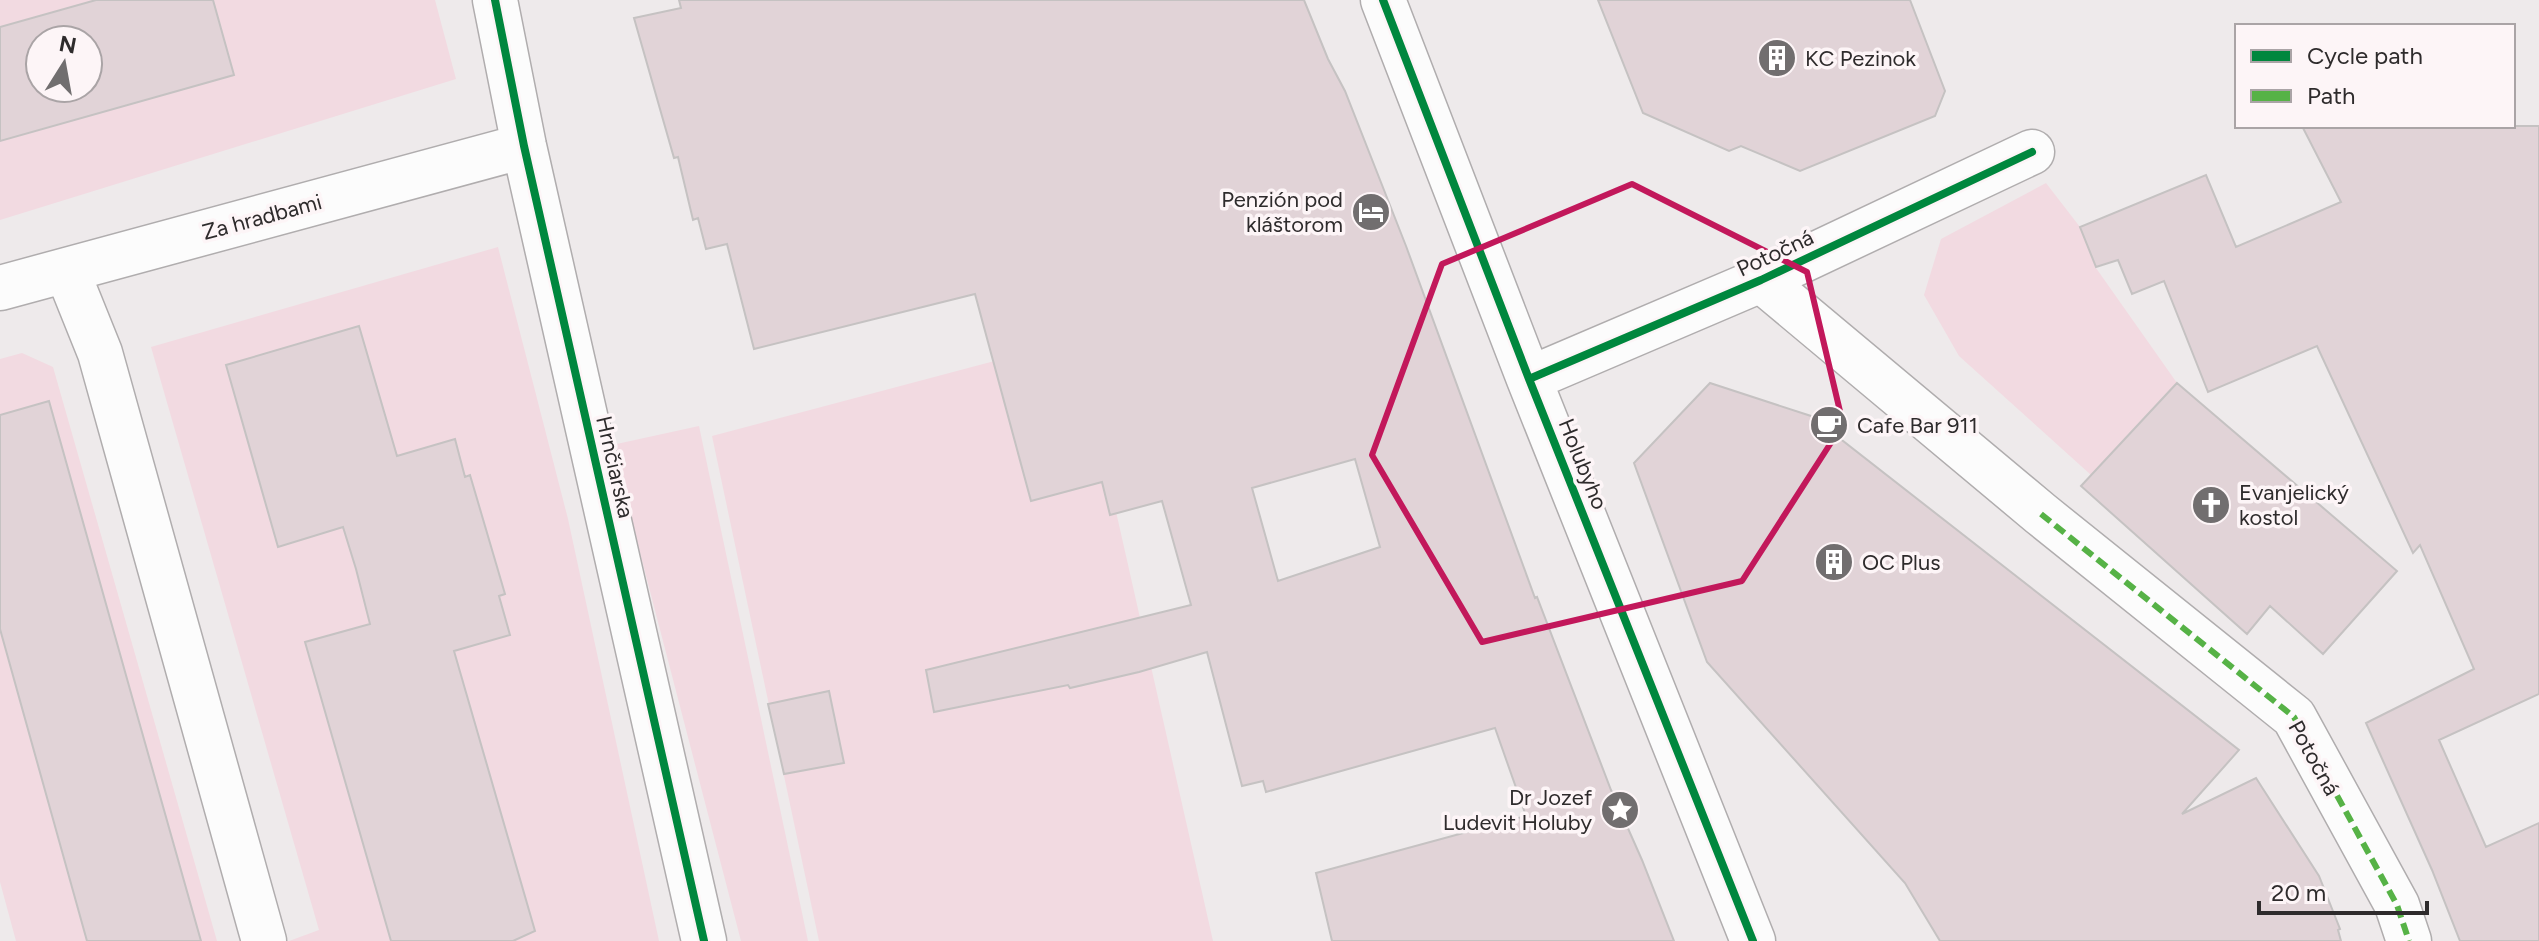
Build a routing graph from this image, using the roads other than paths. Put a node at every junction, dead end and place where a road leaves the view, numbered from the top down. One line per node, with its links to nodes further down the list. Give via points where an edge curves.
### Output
1 (495, 0): 3 (street, Hrnčiarska)
2 (1383, 0): 8 (street, Holubyho)
3 (524, 146): 5 (street, Za hradbami); 10 (street, Hrnčiarska)
4 (2032, 152): 6 (street, Potočná)
5 (67, 271): 7 (street, Za hradbami); 9 (street, via 100,353)
6 (1761, 280): 8 (street, Potočná); 12 (street, Potočná, via 2294,717 2397,905)
7 (0, 288)
8 (1529, 379): 11 (street, Holubyho)
9 (264, 941)
10 (704, 941)
11 (1753, 941)
12 (2409, 941)

